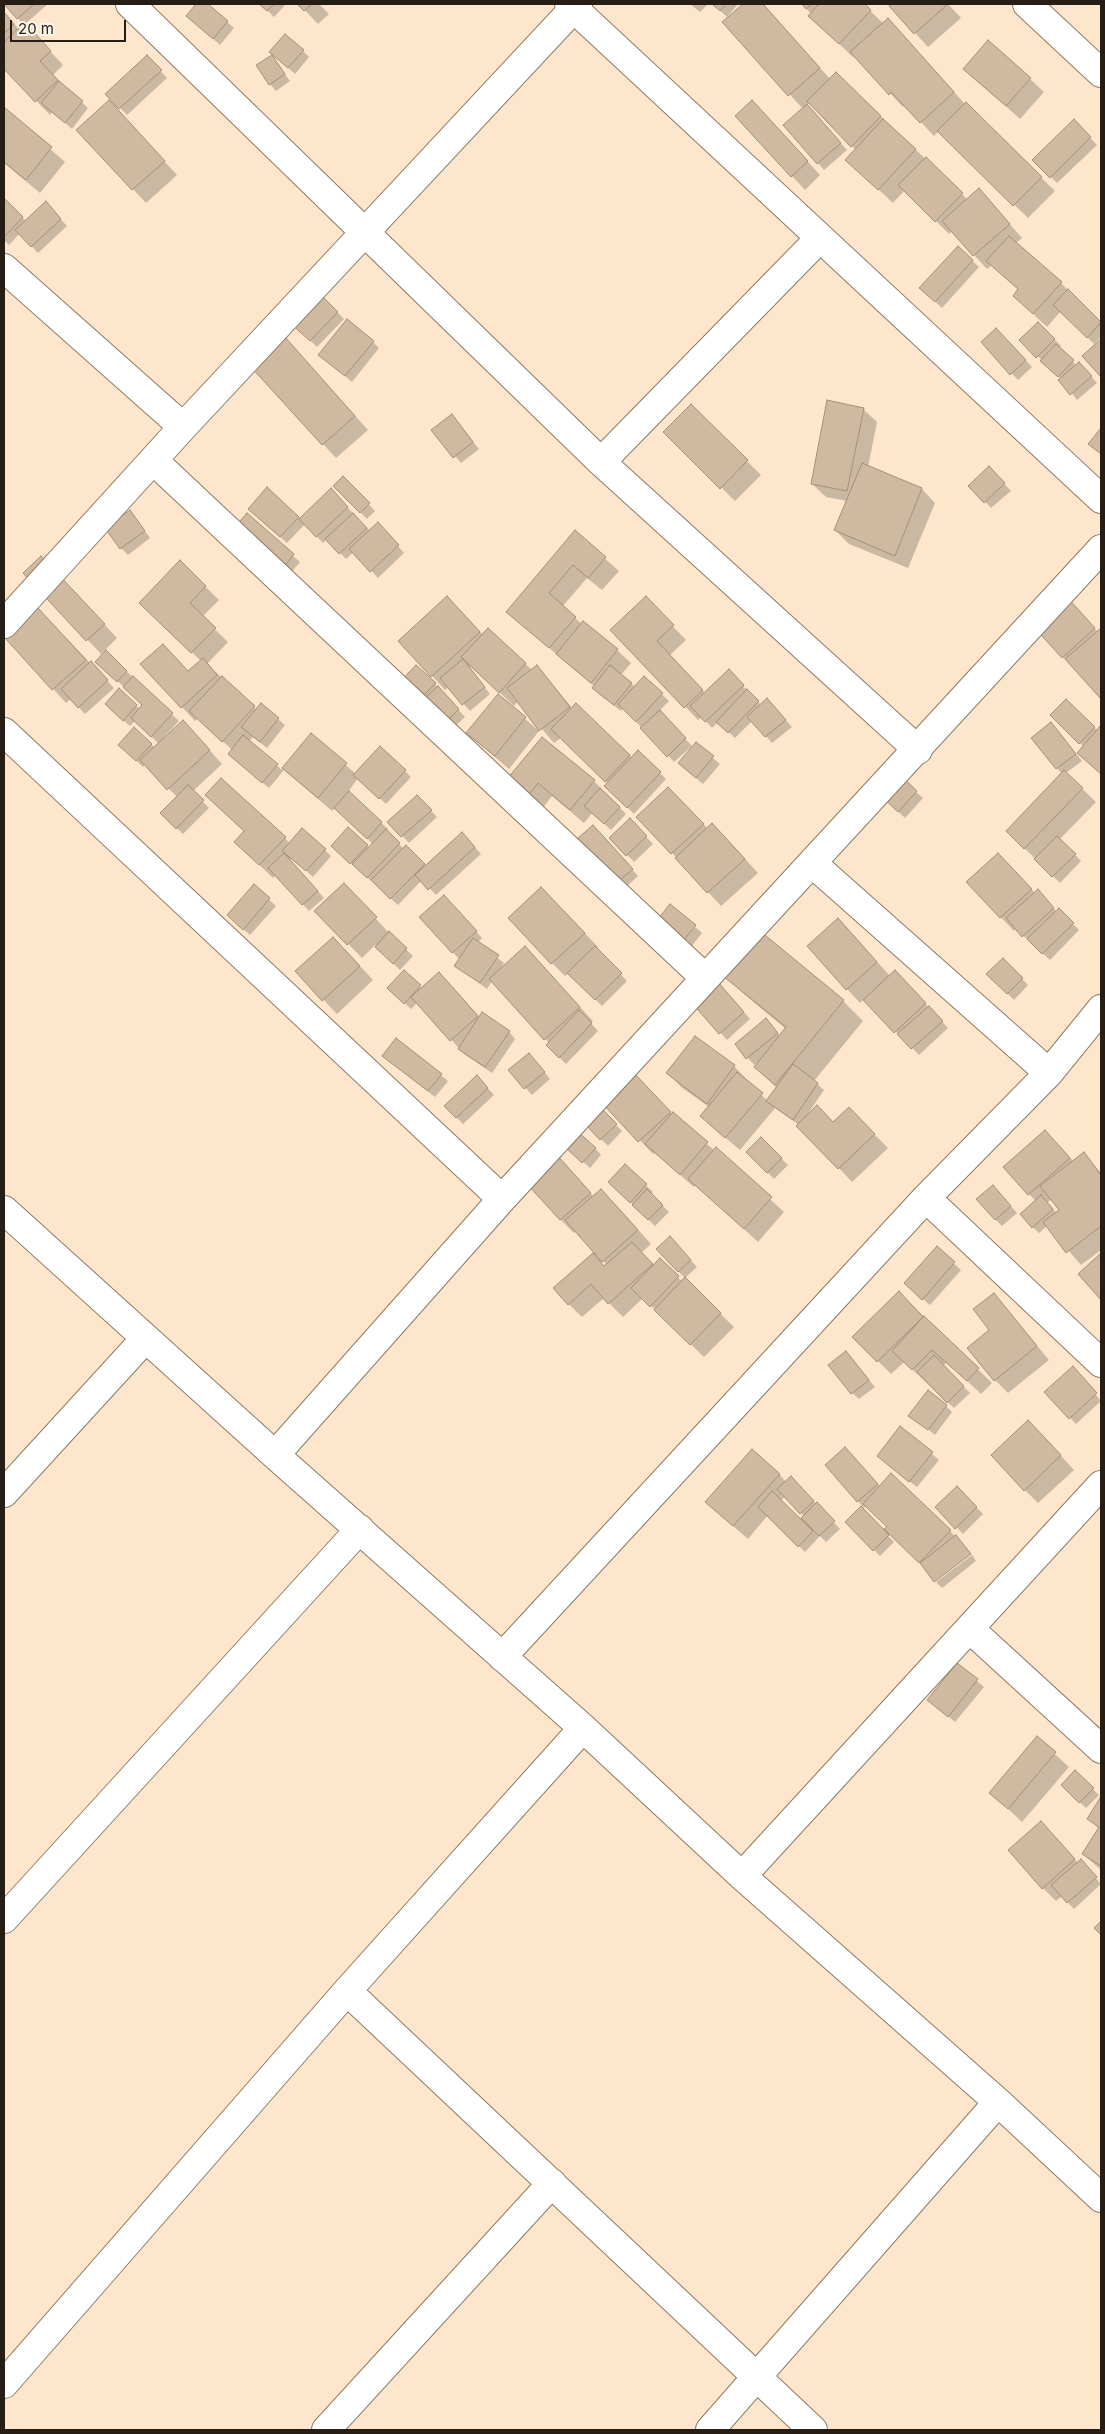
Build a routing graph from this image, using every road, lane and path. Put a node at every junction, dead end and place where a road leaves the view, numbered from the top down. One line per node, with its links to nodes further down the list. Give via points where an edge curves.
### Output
1 (130, 4): 5 (street)
2 (1027, 4): 4 (street)
3 (574, 5): 5 (street); 6 (street)
4 (1101, 72)
5 (365, 232): 8 (street); 10 (street)
6 (820, 238): 10 (street); 11 (street)
7 (4, 268): 8 (street)
8 (183, 427): 9 (street)
9 (154, 460): 13 (street); 17 (street)
10 (601, 462): 15 (street)
11 (1101, 499)
12 (1101, 549): 15 (street)
13 (4, 624)
14 (4, 732): 21 (street)
15 (918, 750): 16 (street)
16 (812, 863): 17 (street); 19 (street)
17 (704, 978): 21 (street)
18 (1101, 1009): 19 (street)
19 (1049, 1073): 20 (street)
20 (926, 1198): 24 (street); 30 (street)
21 (502, 1199): 25 (street)
22 (4, 1210): 23 (street)
23 (145, 1339): 25 (street); 27 (street)
24 (1101, 1362)
25 (275, 1455): 28 (street)
26 (1101, 1485): 29 (street)
27 (4, 1493)
28 (360, 1529): 30 (street); 34 (street)
29 (970, 1629): 32 (street); 33 (street)
30 (502, 1657): 31 (street)
31 (582, 1728): 33 (street); 35 (street)
32 (1101, 1749)
33 (742, 1876): 36 (street)
34 (4, 1919)
35 (347, 1991): 37 (street); 40 (street)
36 (998, 2102): 38 (street); 39 (street)
37 (552, 2184): 39 (street); 41 (street)
38 (1101, 2198)
39 (758, 2378): 42 (street); 43 (street)
40 (4, 2384)
41 (326, 2430)
42 (710, 2430)
43 (813, 2430)

